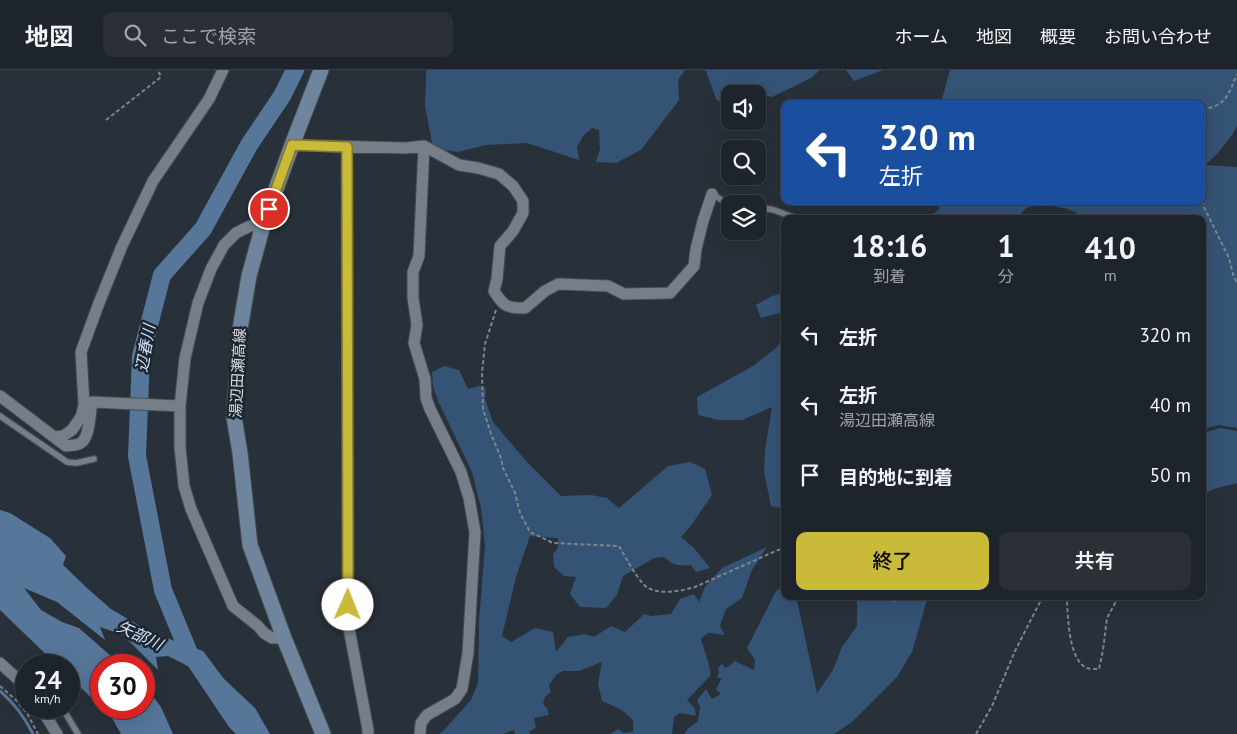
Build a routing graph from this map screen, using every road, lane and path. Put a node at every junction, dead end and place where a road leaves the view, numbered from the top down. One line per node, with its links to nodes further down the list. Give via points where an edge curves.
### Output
1 (158, 70): 6 (path, via 161,77)
2 (223, 70): 21 (street, via 209,99 153,181 122,246 81,352 82,417 72,430)
3 (321, 70): 7 (main road, 湯辺田瀬高線)
4 (1237, 74): 5 (path, via 1223,102)
5 (1206, 108)
6 (106, 120)
7 (292, 145): 9 (street); 15 (main road, 湯辺田瀬高線)
8 (424, 146): 9 (street); 17 (street, via 458,165 499,174 523,201 523,213 500,246 494,291); 38 (street, via 419,256 414,272 417,325 414,343 425,379 426,398 461,472 475,532 468,653 462,689 455,698 427,715 421,723)
9 (347, 147): 37 (street, via 348,623)
10 (712, 194): 11 (lane); 17 (street, via 694,266 670,293 624,294 608,286 558,284 525,308 510,308)
11 (721, 200)
12 (1203, 205): 16 (path, via 1229,258)
13 (766, 208): 14 (lane)
14 (787, 215)
15 (263, 225): 19 (street, via 250,226 236,233 224,244 211,269 198,303); 27 (main road, 湯辺田瀬高線, via 249,276 240,329 234,417 250,546)
16 (1237, 283)
17 (499, 300): 23 (path, via 485,344 483,409 520,513 530,532 553,543 619,546 640,581 661,592 695,587)
18 (0, 396): 21 (street)
19 (177, 405): 21 (street, via 92,402 83,442 66,446); 27 (street, via 184,486 233,606 264,633 272,638)
20 (0, 416): 22 (lane, via 67,462)
21 (55, 437)
22 (94, 459)
23 (781, 550)
24 (1042, 600): 39 (path)
25 (1066, 600): 26 (path, via 1072,646 1079,661 1086,668 1099,669 1107,618)
26 (1117, 600)
27 (284, 638): 36 (main road, 湯辺田瀬高線)
28 (0, 663): 29 (street)
29 (15, 677)
30 (0, 686): 33 (path, via 17,701)
31 (48, 719): 34 (street)
32 (69, 719): 35 (lane)
33 (38, 734)
34 (57, 734)
35 (78, 734)
36 (323, 734)
37 (368, 734)
38 (420, 734)
39 (976, 734)

